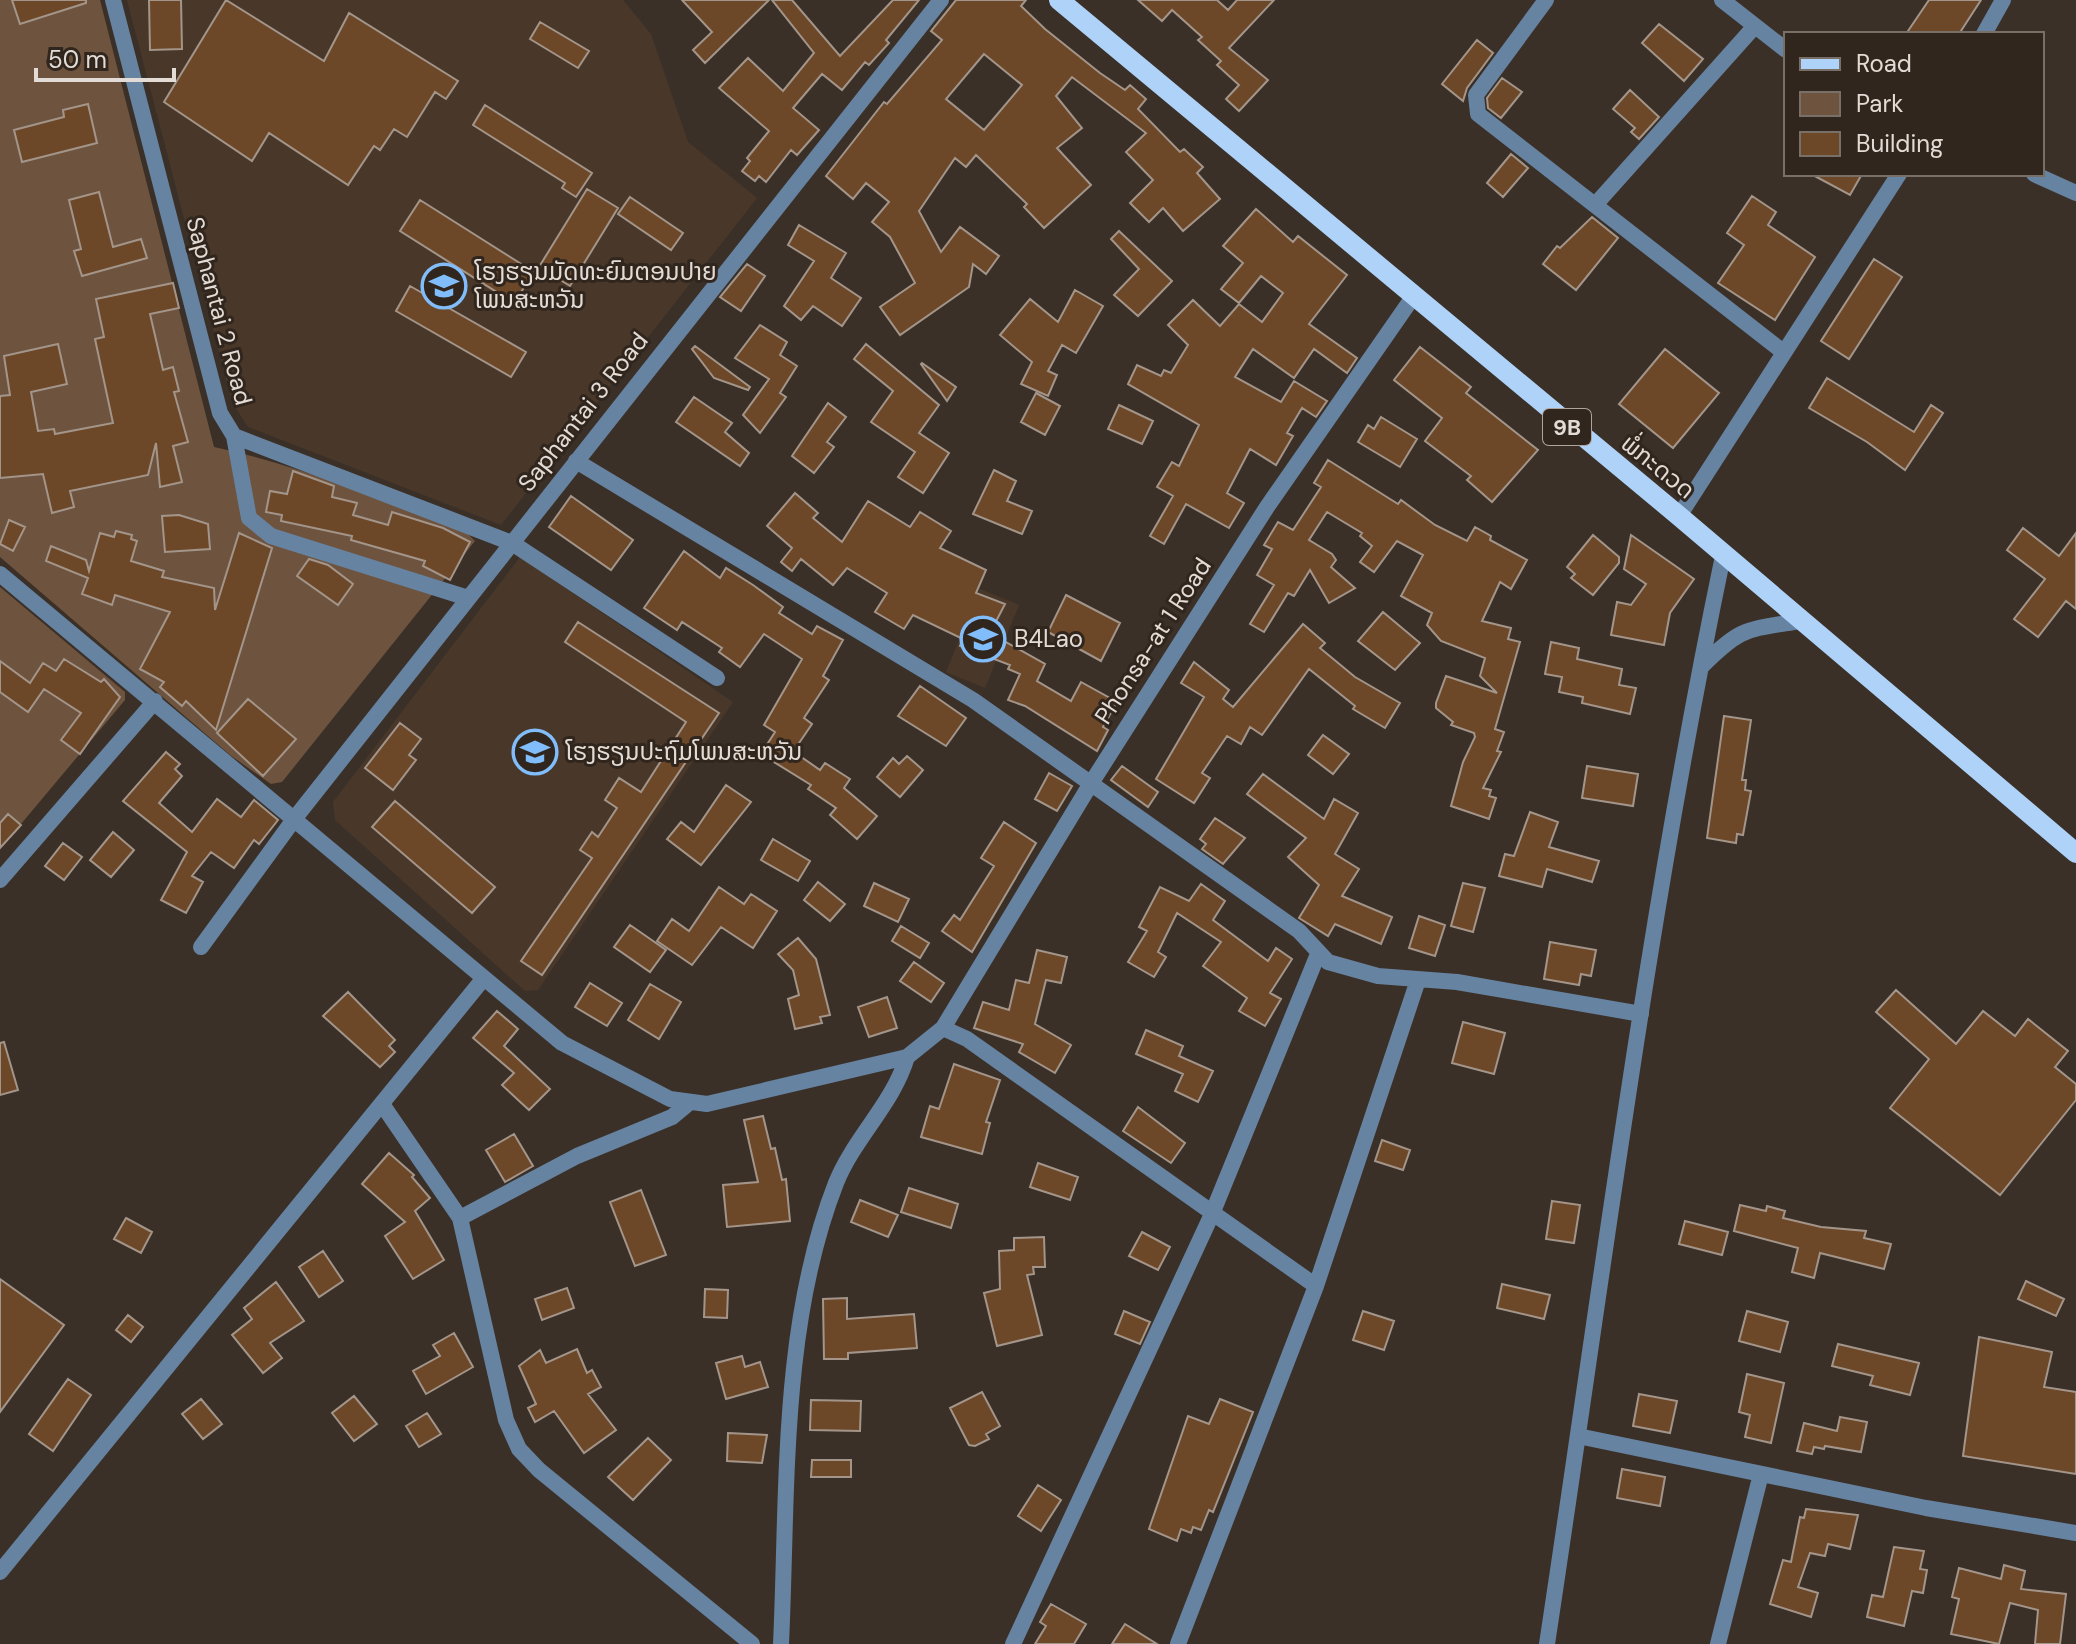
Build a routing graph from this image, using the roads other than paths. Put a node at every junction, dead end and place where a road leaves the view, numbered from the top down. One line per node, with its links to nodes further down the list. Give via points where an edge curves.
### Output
1 (113, 0): 16 (street, Saphantai 2 Road, via 220,413)
2 (941, 0): 17 (street, Saphantai 3 Road)
3 (1059, 0): 14 (main road, ພໍ່ກະດວດ / 9B)
4 (1546, 0): 13 (street, via 1476,95 1475,105 1478,114)
5 (2003, 0): 8 (street)
6 (1733, 4): 7 (street)
7 (1755, 26): 9 (street); 13 (street)
8 (1985, 32)
9 (1784, 48)
10 (1898, 176): 15 (street)
11 (2038, 176): 12 (street)
12 (2076, 193)
13 (1595, 205): 15 (street)
14 (1413, 297): 18 (main road, ພໍ່ກະດວດ / 9B); 27 (street, Phonsa-at 1 Road, via 1267,507)
15 (1782, 351): 18 (street)
16 (234, 436): 19 (street, Saphantai 2 Road); 22 (street, via 249,518 256,527)
17 (576, 461): 19 (street, Saphantai 3 Road); 27 (street, via 973,700)
18 (1679, 516): 20 (main road, ພໍ່ກະດວດ / 9B)
19 (512, 543): 22 (street, Saphantai 3 Road); 25 (street, Saphantai 2 Road)
20 (1723, 556): 23 (main road, ພໍ່ກະດວດ / 9B); 24 (street)
21 (0, 574): 26 (street)
22 (468, 598): 28 (street, Saphantai 3 Road)
23 (1800, 621): 24 (street, via 1733,636); 29 (main road, ພໍ່ກະດວດ / 9B)
24 (1700, 668): 35 (street)
25 (717, 678)
26 (155, 701): 28 (street); 30 (street)
27 (1090, 785): 32 (street, via 1299,931); 36 (street, Phonsa-at 1 Road)
28 (295, 818): 31 (street, Saphantai 3 Road); 33 (street)
29 (2076, 853)
30 (0, 880)
31 (201, 947)
32 (1318, 954): 34 (street, via 1367,973); 40 (street)
33 (484, 978): 38 (street, via 562,1043 670,1099); 39 (street)
34 (1418, 980): 35 (street); 42 (street)
35 (1641, 1014): 43 (street)
36 (946, 1024): 37 (street); 40 (street)
37 (907, 1057): 38 (street, via 731,1101); 48 (street, via 893,1092 837,1180 805,1281 795,1365)
38 (690, 1102): 41 (street, via 672,1117 577,1156)
39 (382, 1104): 41 (street); 46 (street)
40 (1212, 1214): 42 (street); 49 (street)
41 (460, 1218): 47 (street, via 506,1420 519,1449)
42 (1316, 1286): 50 (street)
43 (1578, 1436): 44 (street); 51 (street)
44 (1761, 1474): 45 (street); 52 (street)
45 (2076, 1533)
46 (0, 1572)
47 (752, 1644)
48 (781, 1644)
49 (1013, 1644)
50 (1178, 1644)
51 (1547, 1644)
52 (1718, 1644)

